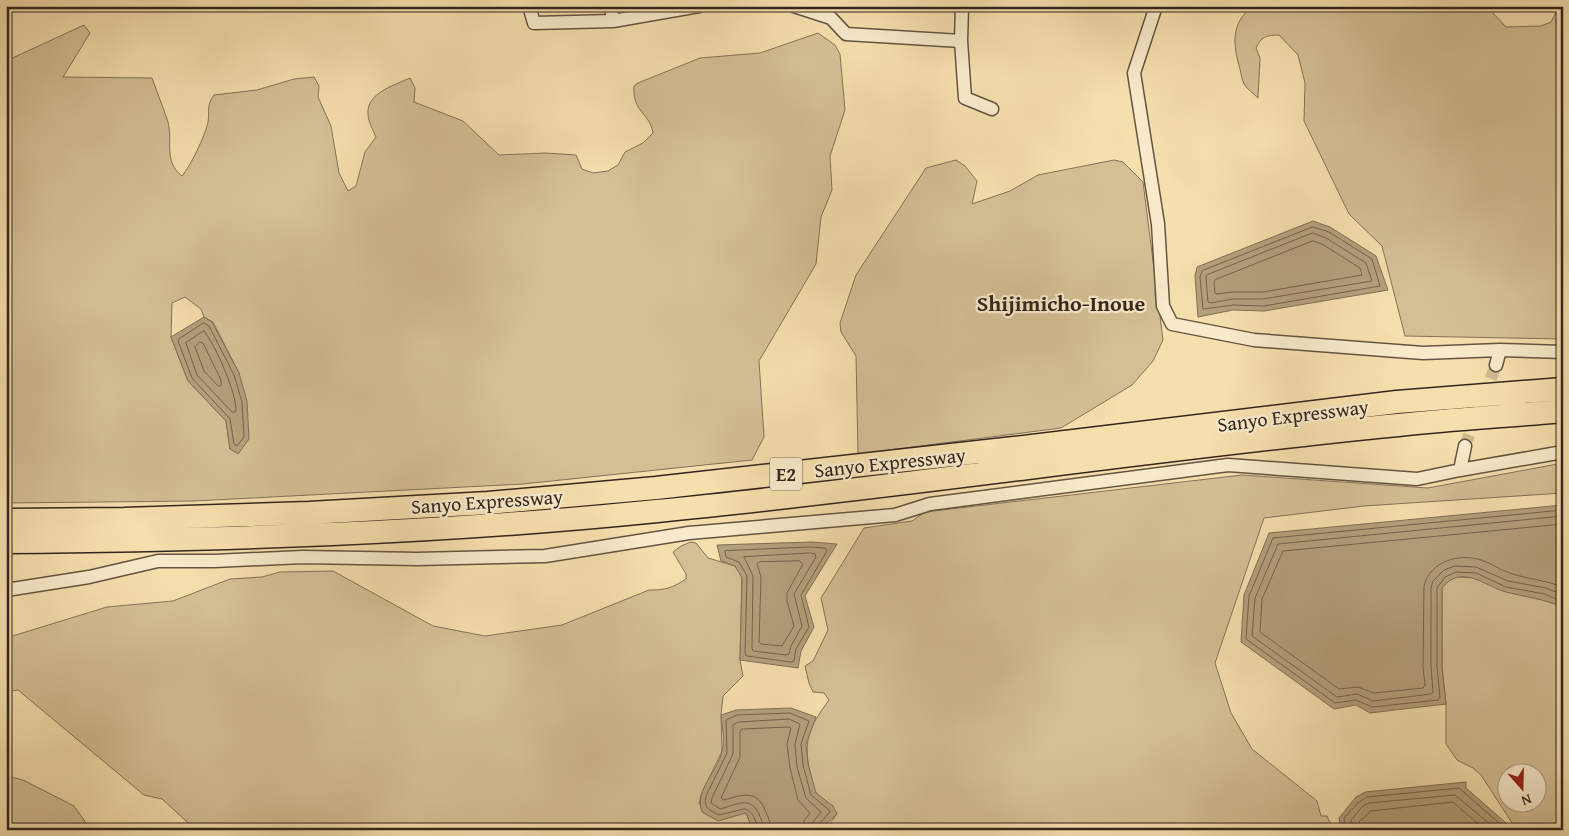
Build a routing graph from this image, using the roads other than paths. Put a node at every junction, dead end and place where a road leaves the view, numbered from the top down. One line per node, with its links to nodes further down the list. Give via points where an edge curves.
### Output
1 (529, 6): 7 (street, via 534,24)
2 (611, 6): 7 (street)
3 (698, 6): 7 (street)
4 (794, 6): 8 (street, via 831,18 846,34)
5 (962, 6): 8 (street)
6 (1156, 6): 10 (street, via 1134,73 1158,224 1163,306 1172,324 1254,340 1403,352)
7 (613, 21)
8 (961, 40): 9 (street, via 965,98)
9 (992, 109)
10 (1500, 350): 11 (street); 12 (street)
11 (1563, 352)
12 (1496, 365)
13 (1563, 389): 18 (highway, Sanyo Expressway / E2, via 1398,402 666,487 488,503 300,513)
14 (1563, 411): 19 (highway, Sanyo Expressway / E2, via 1389,426 655,511 311,535)
15 (1465, 446): 17 (street)
16 (1563, 452): 17 (street)
17 (1460, 470): 20 (street, via 1417,479 1228,465 930,504 894,515 689,533 546,556 158,561)
18 (6, 520)
19 (6, 542)
20 (6, 590)

